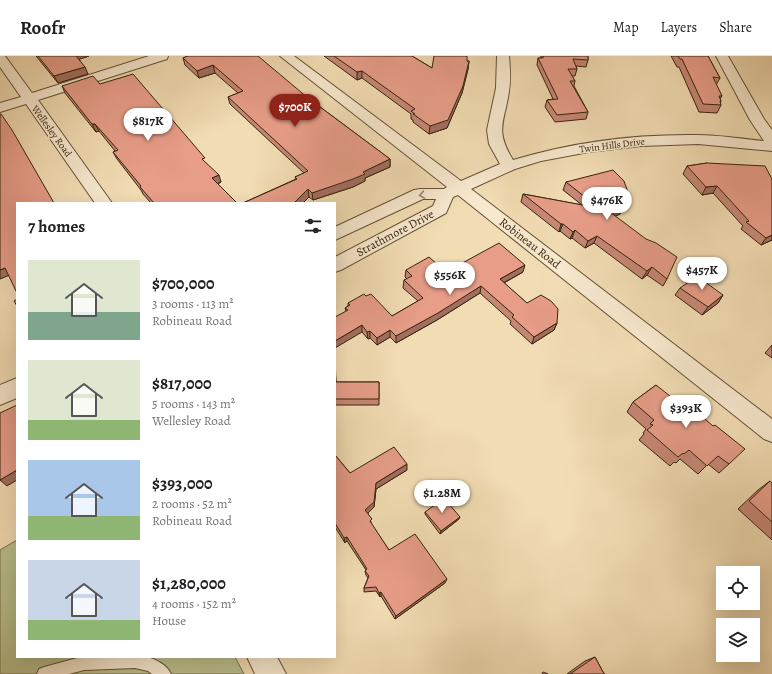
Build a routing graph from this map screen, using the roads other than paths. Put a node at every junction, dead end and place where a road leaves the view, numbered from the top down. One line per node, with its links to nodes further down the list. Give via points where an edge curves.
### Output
1 (162, 56): 6 (street)
2 (286, 56): 11 (street, Robineau Road)
3 (503, 56): 10 (street, via 502,93 493,128 494,139)
4 (722, 56): 8 (street, via 757,120)
5 (0, 58): 6 (street, Wellesley Road)
6 (29, 99): 7 (street); 12 (street, Wellesley Road)
7 (0, 108)
8 (772, 141)
9 (772, 146): 10 (street, Twin Hills Drive, via 698,139 641,141 589,147 538,157)
10 (509, 166): 11 (street, Twin Hills Drive)
11 (452, 191): 13 (street, Strathmore Drive, one-way to 13, via 420,194); 14 (street, Strathmore Drive, via 440,209); 17 (street, Robineau Road)
12 (103, 202)
13 (336, 234)
14 (336, 264)
15 (16, 388): 16 (street)
16 (0, 396)
17 (772, 432)
18 (262, 658): 21 (street)
19 (44, 674): 20 (lane, via 84,663 135,661 151,665)
20 (164, 674)
21 (271, 674)

